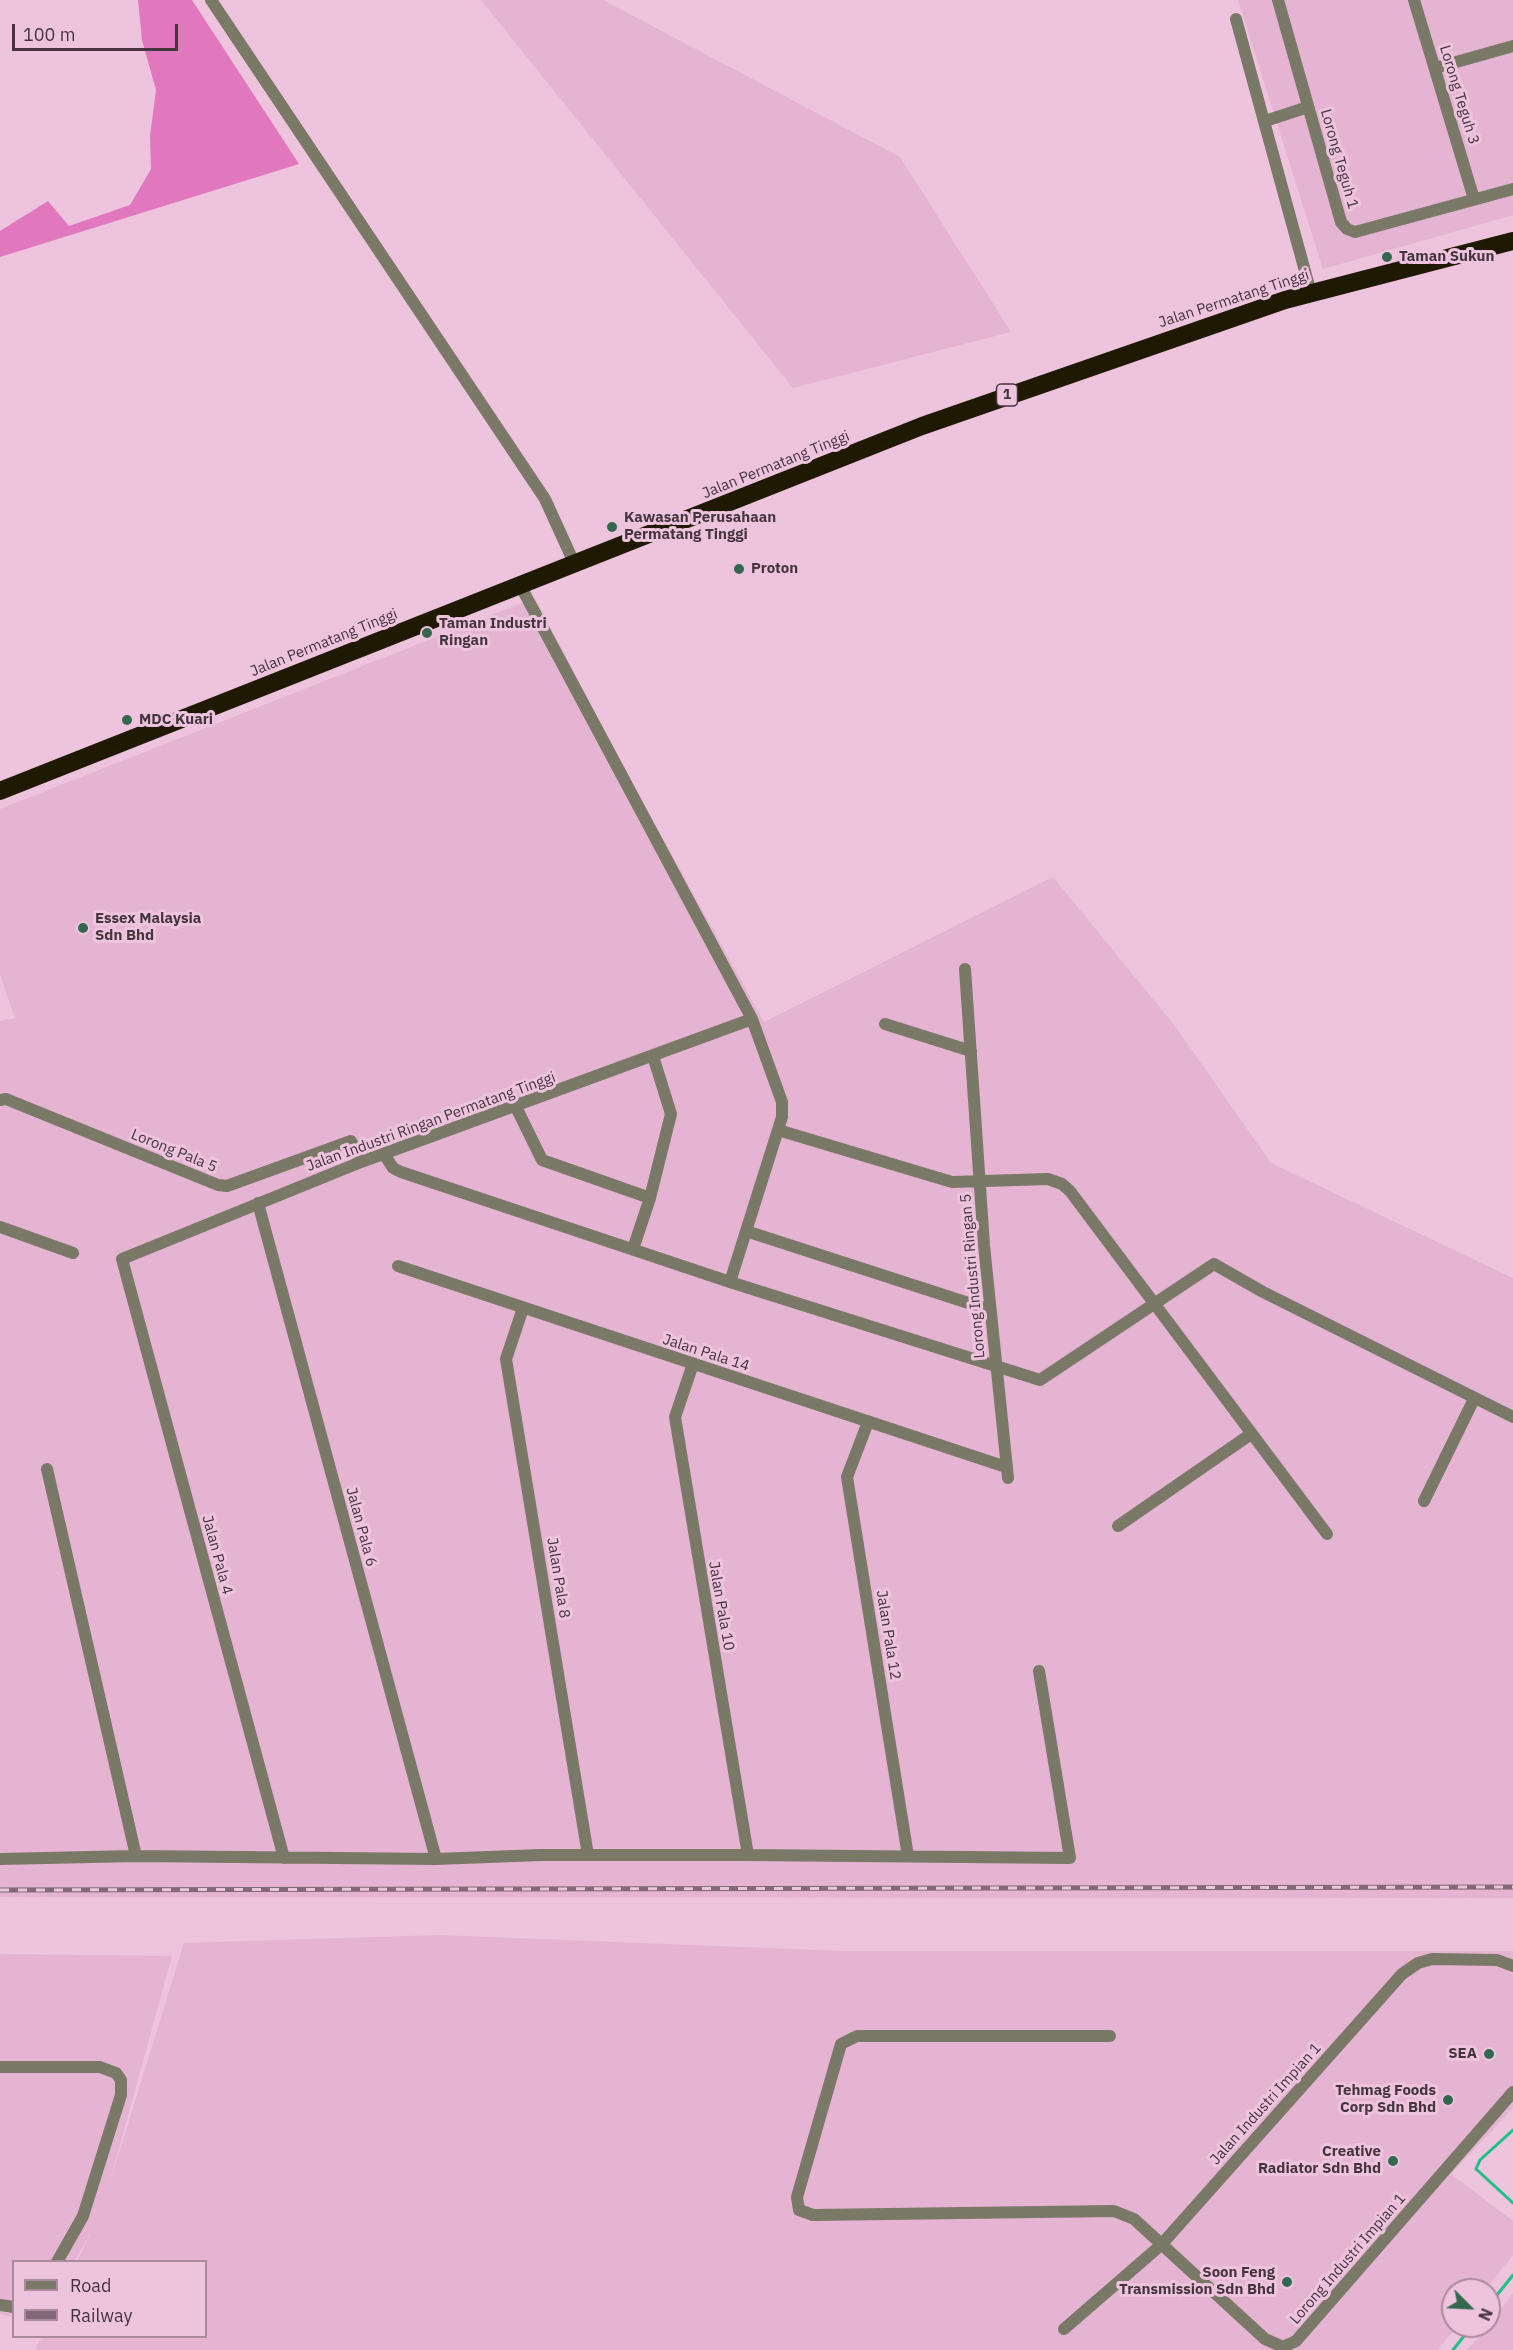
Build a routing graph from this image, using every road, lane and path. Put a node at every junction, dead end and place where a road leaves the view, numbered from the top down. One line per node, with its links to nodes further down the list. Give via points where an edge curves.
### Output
1 (211, 0): 13 (street, via 545,499)
2 (1278, 0): 7 (street, Lorong Teguh 1)
3 (1414, 0): 6 (street, Lorong Teguh 3)
4 (1236, 19): 8 (street)
5 (1513, 46): 6 (street)
6 (1435, 68): 10 (street, Lorong Teguh 3)
7 (1308, 107): 8 (street); 10 (street, Lorong Teguh 1, via 1341,222 1347,229 1354,232)
8 (1264, 121): 12 (street)
9 (1513, 189): 10 (street, Lorong Teguh 1)
10 (1474, 200)
11 (1513, 241): 12 (highway, Jalan Permatang Tinggi / 1)
12 (1311, 293): 13 (highway, Jalan Permatang Tinggi / 1, via 922,426)
13 (575, 565): 14 (highway, Jalan Permatang Tinggi / 1)
14 (520, 585): 15 (highway, Jalan Permatang Tinggi / 1); 17 (street)
15 (3, 786)
16 (965, 969): 19 (street, Lorong Industri Ringan 5)
17 (752, 1019): 20 (street, Jalan Industri Ringan Permatang Tinggi); 23 (street, via 784,1108)
18 (885, 1024): 19 (street)
19 (971, 1051): 26 (street, Lorong Industri Ringan 5)
20 (653, 1056): 22 (street, Jalan Industri Ringan Permatang Tinggi); 27 (street, via 671,1114)
21 (0, 1100): 25 (street, Lorong Pala 5, via 6,1099 218,1185 227,1186 351,1141)
22 (516, 1107): 24 (street, Jalan Industri Ringan Permatang Tinggi); 27 (street, via 542,1160)
23 (778, 1130): 26 (street, via 952,1182); 30 (street)
24 (384, 1154): 25 (street, Jalan Industri Ringan Permatang Tinggi); 31 (street, via 393,1168 401,1172)
25 (361, 1162): 28 (street, Jalan Industri Ringan Permatang Tinggi)
26 (979, 1182): 36 (street, via 1048,1179 1062,1184); 38 (street, Lorong Industri Ringan 5)
27 (650, 1198): 31 (street)
28 (258, 1203): 33 (street, Jalan Industri Ringan Permatang Tinggi); 57 (street, Jalan Pala 6)
29 (0, 1227): 32 (street)
30 (746, 1231): 35 (street); 38 (street)
31 (633, 1249): 35 (street)
32 (73, 1253)
33 (122, 1259): 55 (street, Jalan Pala 4)
34 (398, 1266): 37 (street, Jalan Pala 14)
35 (730, 1282): 40 (street)
36 (1155, 1305): 40 (street, via 1040,1380); 41 (street, via 1214,1264); 44 (street)
37 (524, 1308): 39 (street, Jalan Pala 14); 52 (street, Jalan Pala 8, via 506,1359)
38 (990, 1310): 40 (street, Lorong Industri Ringan 5)
39 (693, 1364): 43 (street, Jalan Pala 14); 51 (street, Jalan Pala 10, via 675,1418)
40 (996, 1368): 46 (street, Lorong Industri Ringan 5)
41 (1474, 1398): 42 (street); 47 (street)
42 (1513, 1417)
43 (868, 1422): 46 (street, Jalan Pala 14); 54 (street, Jalan Pala 12, via 847,1477)
44 (1251, 1434): 48 (street); 49 (street)
45 (47, 1469): 53 (street)
46 (1007, 1473)
47 (1424, 1501)
48 (1118, 1526)
49 (1327, 1534)
50 (1039, 1671): 54 (street, via 1070,1858)
51 (748, 1854): 52 (street); 54 (street)
52 (588, 1855): 57 (street)
53 (136, 1856): 55 (street); 56 (street)
54 (908, 1856)
55 (284, 1858): 57 (street)
56 (0, 1859)
57 (436, 1859)
58 (1513, 1966): 62 (street, Jalan Industri Impian 1, via 1497,1959 1432,1959 1402,1974)
59 (1110, 2036): 62 (street, Lorong Industri Impian 1, via 857,2036 841,2044 796,2197 799,2210 813,2215 1114,2211 1134,2219)
60 (0, 2067): 63 (street, via 100,2067 116,2073 121,2080 121,2095 83,2216)
61 (1513, 2092): 62 (street, Lorong Industri Impian 1, via 1296,2342 1282,2347 1265,2339)
62 (1161, 2245): 64 (street, Jalan Industri Impian 1)
63 (58, 2260)
64 (1064, 2329)

